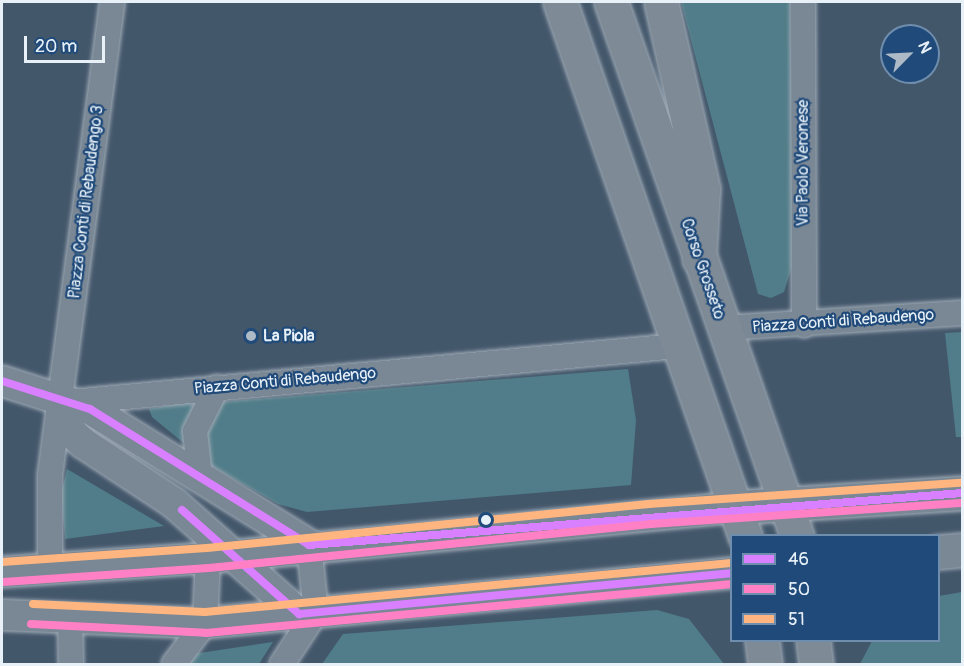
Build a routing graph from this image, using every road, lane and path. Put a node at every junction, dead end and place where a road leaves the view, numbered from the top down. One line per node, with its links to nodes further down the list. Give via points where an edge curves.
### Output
1 (111, 2): 13 (street, Piazza Conti di Rebaudengo 3)
2 (560, 2): 10 (main road)
3 (611, 2): 6 (main road, Corso Grosseto)
4 (661, 2): 6 (main road, via 703,189)
5 (803, 2): 8 (street, Via Paolo Veronese)
6 (699, 259): 9 (main road, Corso Grosseto)
7 (963, 313): 8 (street, Piazza Conti di Rebaudengo)
8 (804, 325): 9 (street, Piazza Conti di Rebaudengo)
9 (724, 328): 16 (main road, Corso Grosseto)
10 (677, 346): 12 (street, Piazza Conti di Rebaudengo); 17 (main road)
11 (2, 381): 13 (street)
12 (217, 387): 13 (street, Piazza Conti di Rebaudengo); 14 (street, via 195,431)
13 (59, 403): 14 (street, via 90,409); 21 (street, via 72,433 174,503); 22 (street, via 47,504)
14 (200, 478): 18 (street)
15 (963, 493): 16 (main road)
16 (794, 520): 17 (main road)
17 (741, 521): 18 (street)
18 (309, 544): 21 (street); 25 (street)
19 (963, 550): 20 (main road)
20 (940, 552)
21 (222, 556): 22 (street); 25 (street); 28 (street)
22 (50, 569): 23 (street)
23 (2, 572)
24 (730, 573): 25 (street)
25 (307, 613): 28 (street); 33 (street)
26 (2, 615): 27 (street)
27 (70, 615): 28 (street); 31 (street)
28 (205, 623): 32 (street)
29 (762, 642): 34 (main road)
30 (813, 642): 35 (main road)
31 (71, 664)
32 (174, 664)
33 (282, 664)
34 (765, 664)
35 (816, 664)

